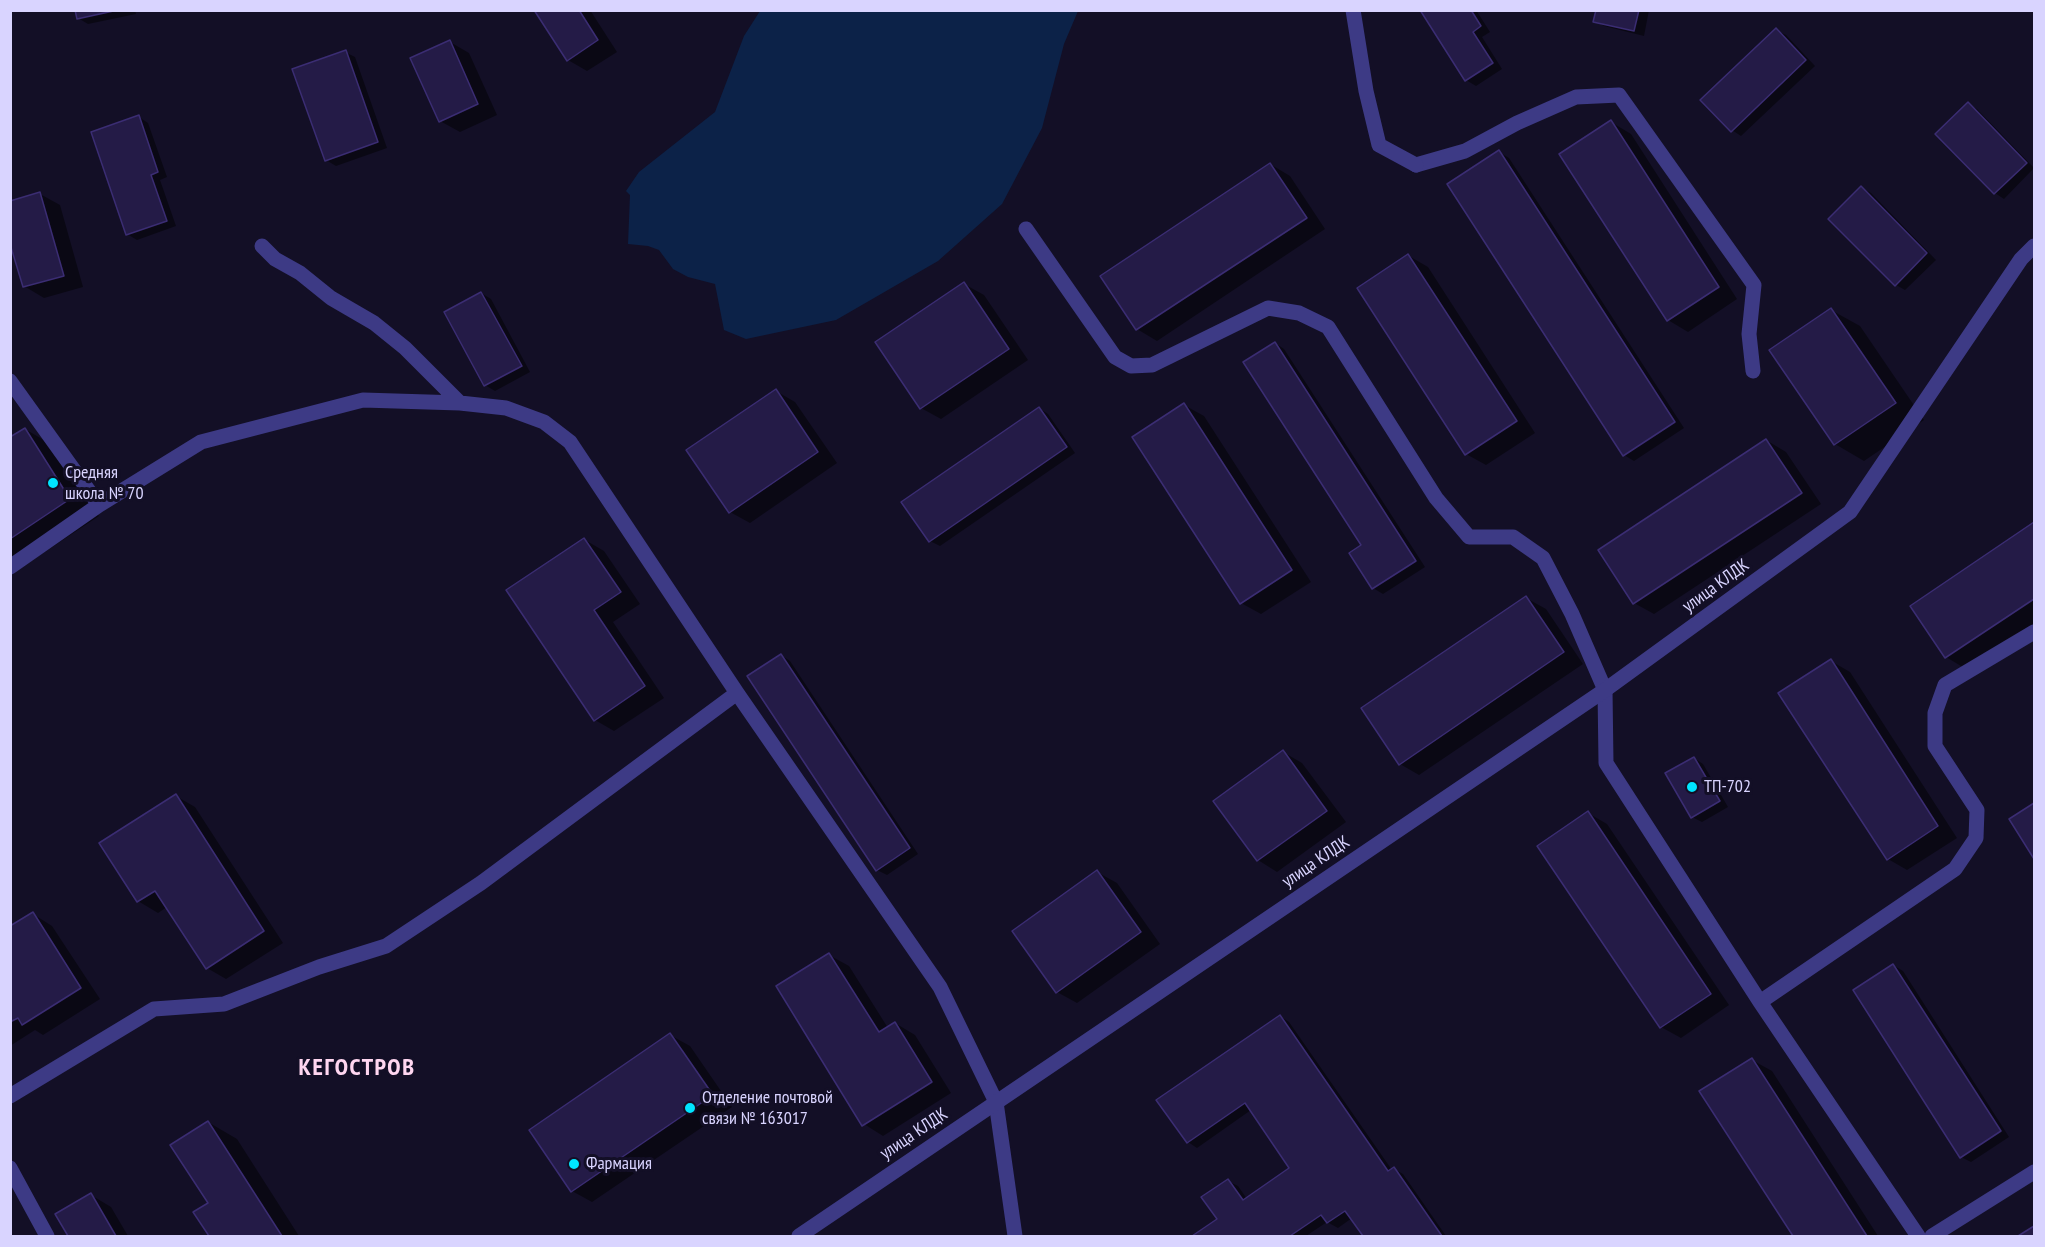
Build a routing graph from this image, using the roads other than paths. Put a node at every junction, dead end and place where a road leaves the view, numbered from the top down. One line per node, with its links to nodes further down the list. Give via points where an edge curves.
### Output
1 (1353, 10): 5 (street, via 1379,145 1416,165 1465,151 1576,97 1619,95 1754,285 1749,334)
2 (1026, 229): 11 (street, via 1115,357 1131,366 1152,365 1268,308 1299,313 1328,327 1436,498 1468,537 1513,537 1543,558)
3 (262, 246): 7 (street, via 275,259 374,323 426,367)
4 (2034, 246): 11 (street, улица КЛДК, via 2021,259 1850,512)
5 (1753, 371)
6 (10, 381): 8 (street)
7 (460, 403): 8 (street, via 363,400 201,442); 12 (street, via 506,408 544,422 570,442)
8 (99, 504): 9 (street)
9 (10, 567)
10 (2034, 632): 13 (street, via 1945,685 1935,713 1935,746 1977,810 1976,838 1955,869)
11 (1605, 690): 13 (street, via 1606,763); 15 (street, улица КЛДК)
12 (737, 693): 14 (street, via 481,883 386,946 224,1004 154,1009); 15 (street, via 940,987)
13 (1760, 1002): 21 (street)
14 (10, 1096)
15 (996, 1102): 19 (street, улица КЛДК); 20 (street)
16 (10, 1168): 18 (street)
17 (2034, 1172): 22 (street)
18 (47, 1236)
19 (799, 1236)
20 (1015, 1236)
21 (1918, 1236)
22 (1932, 1236)

